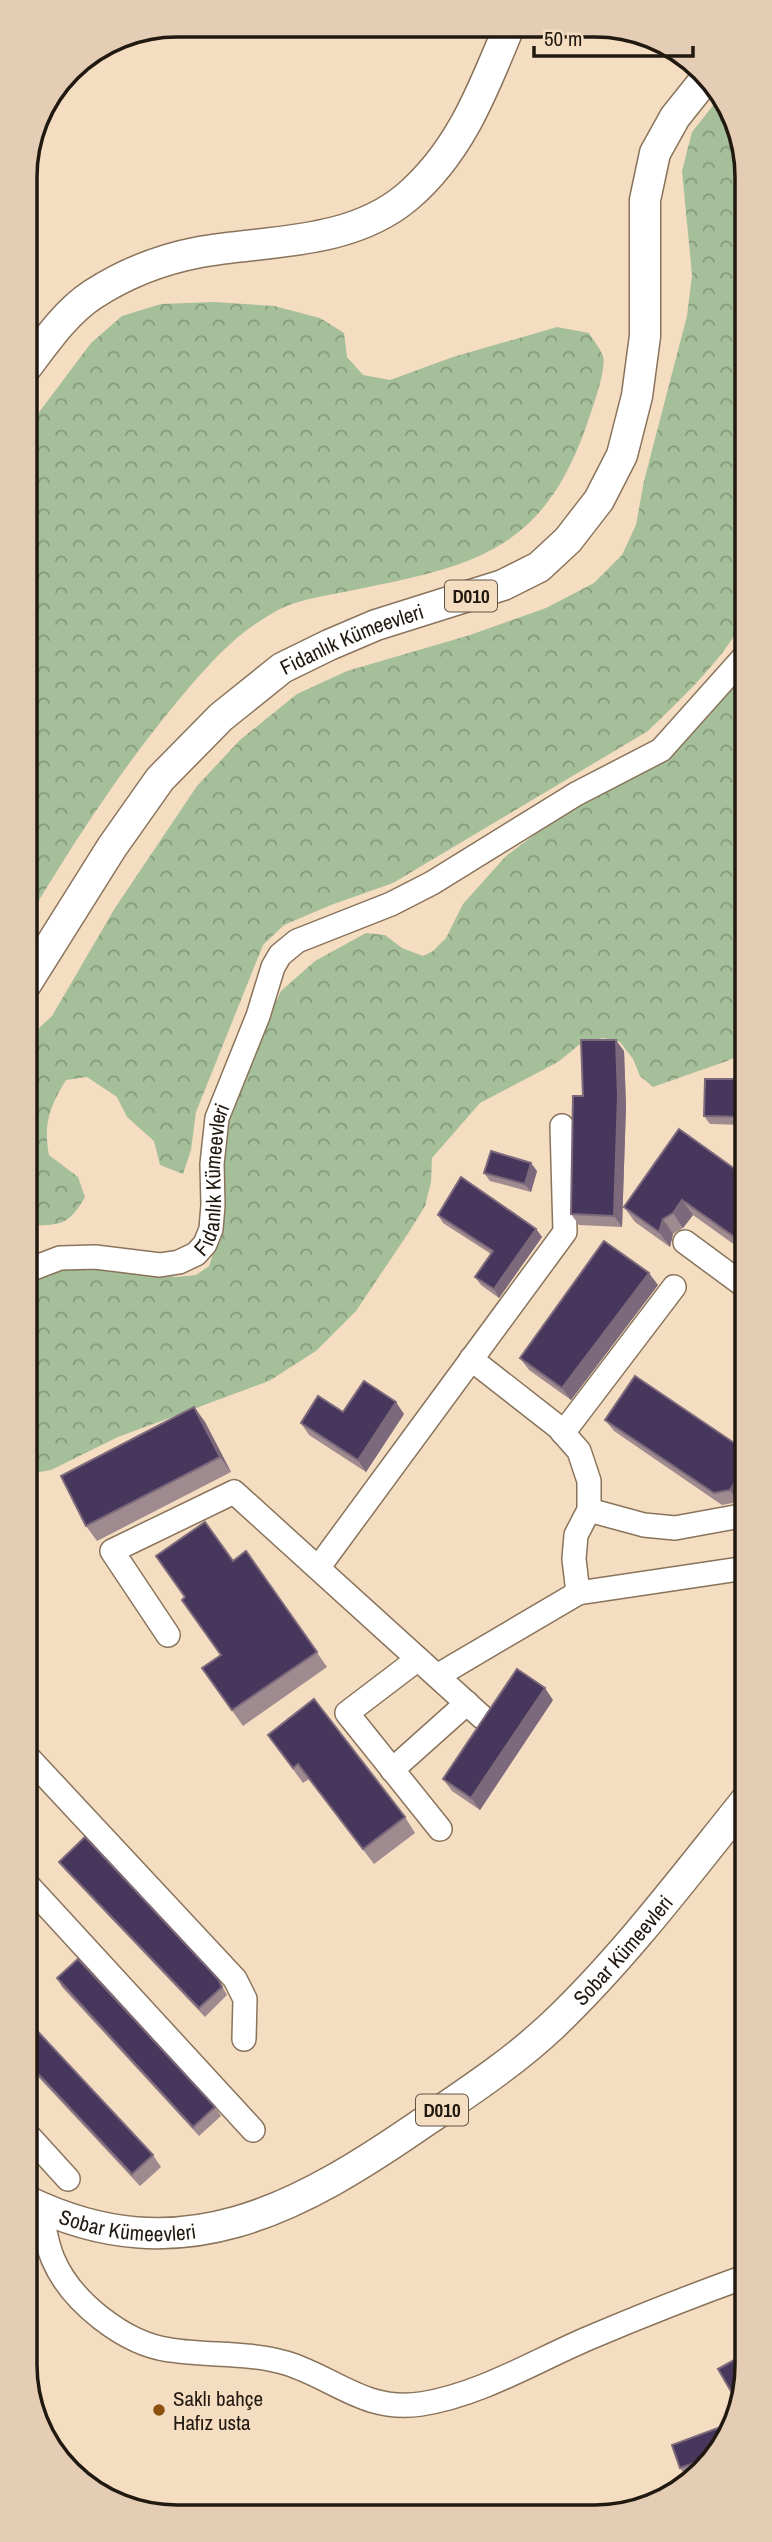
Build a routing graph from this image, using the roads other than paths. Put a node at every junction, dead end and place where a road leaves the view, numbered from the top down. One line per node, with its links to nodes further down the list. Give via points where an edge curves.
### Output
1 (505, 37): 3 (main road, via 463,132 405,199 357,227 198,253 137,271 91,296)
2 (701, 84): 5 (main road, Fidanlık Kümeevleri / D010, via 655,153 645,200 645,336 638,396 622,454 599,500 568,540 539,567 503,586 376,625 329,645 282,668 221,717 160,779)
3 (37, 353)
4 (735, 667): 8 (street, Fidanlık Kümeevleri, via 661,750 576,794 432,883 297,941 280,955 218,1118 211,1229 196,1254 160,1265 95,1257 60,1258)
5 (37, 966)
6 (562, 1126): 11 (street, via 565,1232)
7 (685, 1242): 9 (street)
8 (37, 1267)
9 (735, 1279)
10 (674, 1287): 12 (street)
11 (471, 1359): 12 (street); 15 (street)
12 (563, 1433): 13 (street, via 579,1451 589,1481)
13 (589, 1510): 14 (street, via 644,1525 676,1528); 17 (street, via 576,1535)
14 (735, 1518)
15 (318, 1568): 18 (street, via 234,1492 111,1551); 19 (street)
16 (735, 1570): 17 (street)
17 (578, 1593): 20 (street)
18 (168, 1635)
19 (418, 1659): 20 (street); 22 (street, via 347,1713)
20 (437, 1676): 22 (street, via 475,1710)
21 (37, 1767): 26 (street, via 235,1979 245,1999)
22 (392, 1770): 24 (street)
23 (735, 1814): 30 (main road, Sobar Kümeevleri / D010, via 606,1970 553,2025 504,2067 389,2147 320,2187 237,2223 166,2234 102,2229)
24 (440, 1829)
25 (37, 1895): 27 (street)
26 (244, 2039)
27 (253, 2130)
28 (37, 2145): 29 (street)
29 (68, 2179)
30 (37, 2205)
31 (37, 2213): 32 (street, Sobar Kümeevleri, via 64,2279 90,2308 132,2339 150,2347 282,2362 308,2370 357,2397 385,2403 440,2400)
32 (735, 2281)

